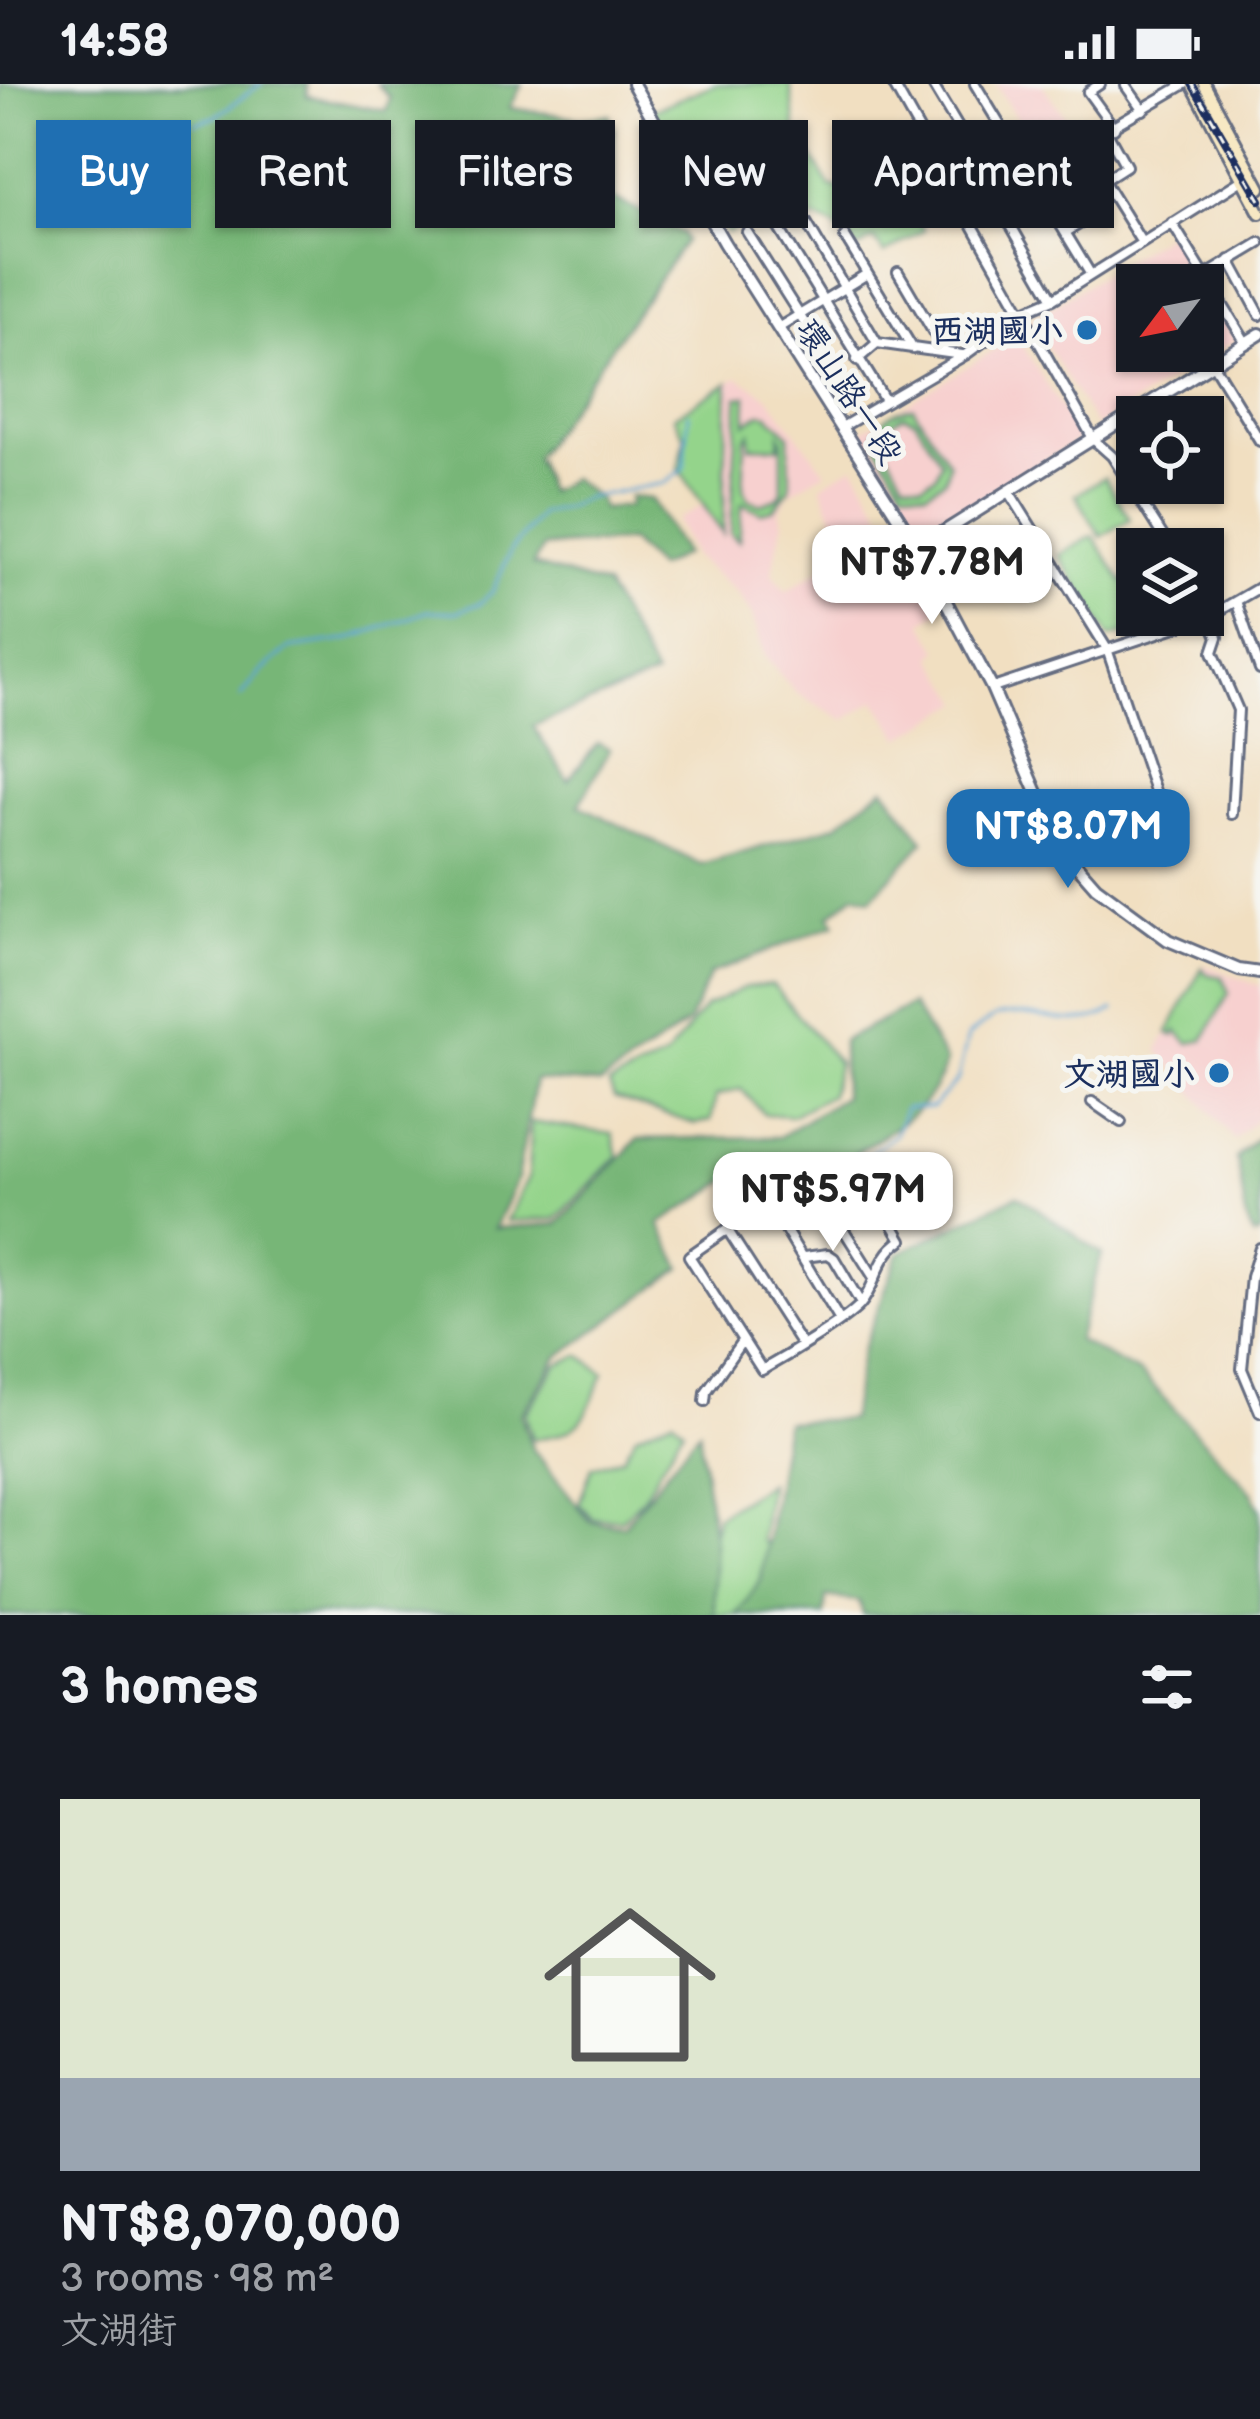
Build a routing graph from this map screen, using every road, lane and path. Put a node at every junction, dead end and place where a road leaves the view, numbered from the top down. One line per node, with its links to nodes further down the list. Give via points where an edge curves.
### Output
1 (633, 84): 46 (street, 環山路一段)
2 (893, 84): 10 (street)
3 (932, 84): 11 (street)
4 (975, 84): 12 (street)
5 (1100, 84): 13 (street, via 1088,92)
6 (1189, 84): 9 (street); 17 (main road)
7 (1204, 84): 17 (main road)
8 (1126, 86): 9 (street)
9 (1143, 110): 14 (street)
10 (913, 120)
11 (954, 120)
12 (997, 120)
13 (1104, 120)
14 (1114, 128)
15 (1114, 139): 16 (street, via 1126,166)
16 (1114, 174)
17 (1248, 176): 18 (main road); 20 (main road); 21 (street)
18 (1260, 188)
19 (1114, 197): 31 (street)
20 (1260, 212)
21 (1172, 224): 31 (street); 34 (street)
22 (808, 225): 39 (street)
23 (779, 228): 41 (street)
24 (973, 228): 44 (street)
25 (1012, 228): 40 (street)
26 (1064, 228): 29 (street)
27 (1072, 228): 29 (street)
28 (747, 232): 43 (street)
29 (1066, 232): 38 (street)
30 (845, 237): 37 (street)
31 (1142, 243): 38 (street)
32 (1260, 244): 33 (street)
33 (1230, 260): 35 (street); 45 (street)
34 (1198, 264)
35 (1223, 264)
36 (898, 272): 51 (street)
37 (867, 274): 39 (street); 50 (street)
38 (1091, 275): 40 (street)
39 (844, 288): 41 (street); 49 (street)
40 (1053, 299): 44 (street)
41 (823, 301): 43 (street); 54 (street)
42 (1224, 307): 48 (street)
43 (800, 312): 46 (street); 55 (street)
44 (1020, 314): 52 (street); 62 (street)
45 (1260, 314)
46 (778, 328): 61 (street, 環山路一段)
47 (1260, 334): 48 (street)
48 (1246, 343): 53 (street)
49 (877, 344): 50 (street); 54 (street)
50 (913, 349): 51 (street)
51 (946, 353): 52 (street)
52 (965, 355): 59 (street)
53 (1224, 357)
54 (857, 361): 59 (street)
55 (831, 365)
56 (1200, 372): 58 (street)
57 (1218, 372): 63 (street)
58 (1163, 396)
59 (884, 399): 61 (street)
60 (1116, 426): 62 (street)
61 (840, 427): 66 (street, 環山路一段)
62 (1094, 440): 64 (street); 65 (street)
63 (1260, 441)
64 (1010, 493): 66 (street); 72 (street)
65 (1158, 528)
66 (918, 548): 74 (street, 環山路一段)
67 (1260, 587): 68 (street)
68 (1236, 601): 69 (street); 73 (street)
69 (1224, 608)
70 (1149, 636): 72 (street)
71 (1218, 636): 76 (street, via 1213,652 1238,710)
72 (1107, 650): 74 (street); 75 (street)
73 (1260, 670)
74 (992, 688): 77 (street, 環山路一段, via 1052,832 1096,887 1168,940)
75 (1160, 806)
76 (1232, 814)
77 (1260, 973)
78 (1092, 1102): 79 (street)
79 (1121, 1122)
80 (868, 1182): 85 (street, via 902,1240)
81 (830, 1208): 85 (street)
82 (727, 1229): 84 (street, via 768,1201); 88 (street, via 689,1256); 89 (street)
83 (1260, 1248): 91 (street, via 1241,1369)
84 (804, 1257): 86 (street, via 834,1258); 87 (street)
85 (873, 1276): 86 (street)
86 (861, 1304): 87 (street)
87 (839, 1319): 89 (street)
88 (742, 1341): 89 (street, via 763,1370); 90 (street)
89 (801, 1344)
90 (705, 1401)
91 (1260, 1412)

